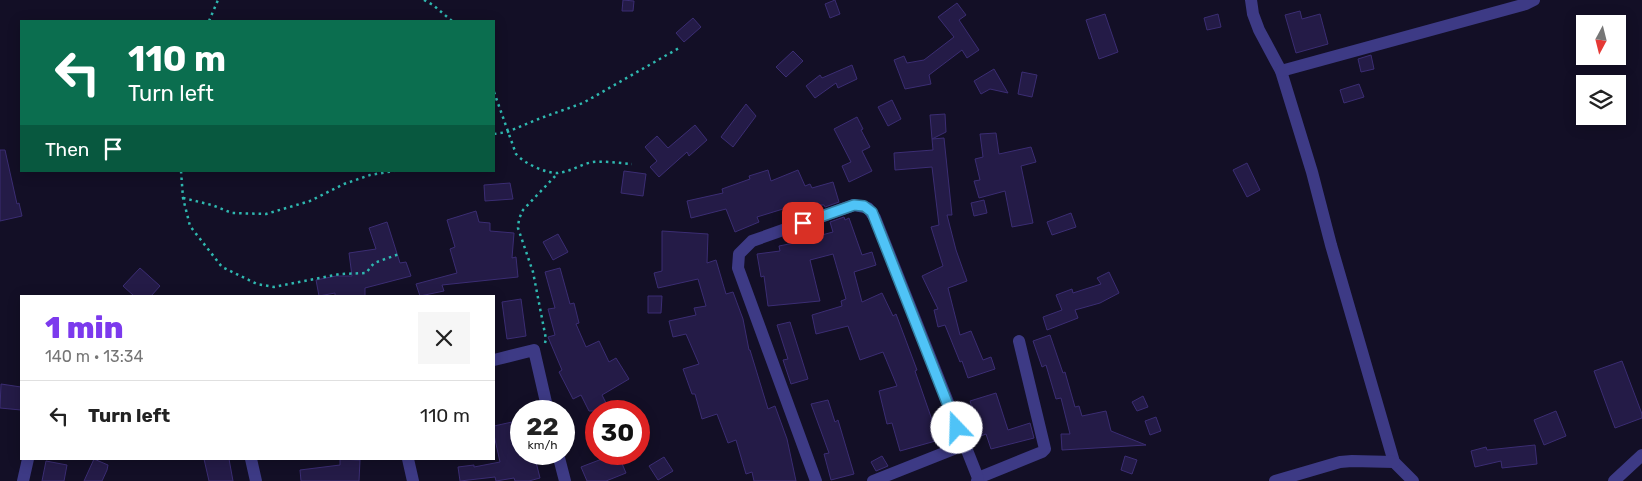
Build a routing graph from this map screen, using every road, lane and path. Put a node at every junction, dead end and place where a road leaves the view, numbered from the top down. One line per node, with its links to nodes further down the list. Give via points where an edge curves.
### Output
1 (218, 0): 5 (path)
2 (424, 0): 6 (path)
3 (1251, 0): 8 (street, via 1259,30)
4 (1534, 0): 8 (street)
5 (209, 20)
6 (451, 20)
7 (679, 48): 10 (path, via 583,103)
8 (1281, 71): 27 (street)
9 (495, 95): 10 (path)
10 (507, 132): 11 (path); 15 (path, via 522,162)
11 (495, 134)
12 (632, 164): 15 (path, via 591,162)
13 (181, 172): 16 (path)
14 (388, 172): 16 (path, via 370,175 310,201 266,214 232,213)
15 (558, 173): 19 (path, via 523,210 518,228 533,272 546,339)
16 (183, 198): 17 (path, via 190,226 222,267 257,284 274,287 340,274 366,273 374,263)
17 (400, 254)
18 (1019, 341): 29 (street, via 1045,449)
19 (534, 350): 20 (street); 21 (street)
20 (495, 360)
21 (545, 400)
22 (964, 445): 29 (street); 34 (street, via 875,218 868,208 854,205 752,241 737,260); 35 (street)
23 (1642, 455): 38 (street)
24 (28, 460): 30 (street)
25 (251, 460): 31 (street)
26 (408, 460): 32 (street)
27 (1394, 462): 36 (street, via 1340,462); 37 (street)
28 (561, 465): 33 (street)
29 (978, 479)
30 (23, 481)
31 (256, 481)
32 (413, 481)
33 (565, 481)
34 (816, 481)
35 (873, 481)
36 (1275, 481)
37 (1413, 481)
38 (1614, 481)

